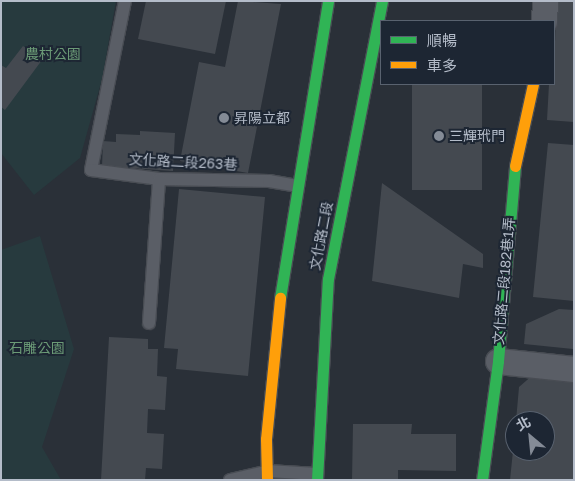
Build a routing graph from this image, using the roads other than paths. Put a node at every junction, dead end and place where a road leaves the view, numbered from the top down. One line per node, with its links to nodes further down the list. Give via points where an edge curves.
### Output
1 (125, 1): 7 (lane, 文化路二段263巷, via 91,170)
2 (328, 1): 8 (main road)
3 (382, 1): 13 (main road, 文化路二段, via 328,279)
4 (545, 1): 5 (street)
5 (544, 20)
6 (534, 85): 10 (main road, 文化路二段182巷1弄, via 513,178)
7 (160, 179): 8 (lane, 文化路二段263巷, via 269,181); 9 (lane)
8 (296, 186): 12 (main road, via 283,272 266,439)
9 (149, 323)
10 (498, 361): 11 (street); 15 (main road, 文化路二段182巷1弄)
11 (574, 370)
12 (268, 475): 13 (lane); 14 (lane)
13 (317, 477)
14 (230, 480)
15 (482, 480)

